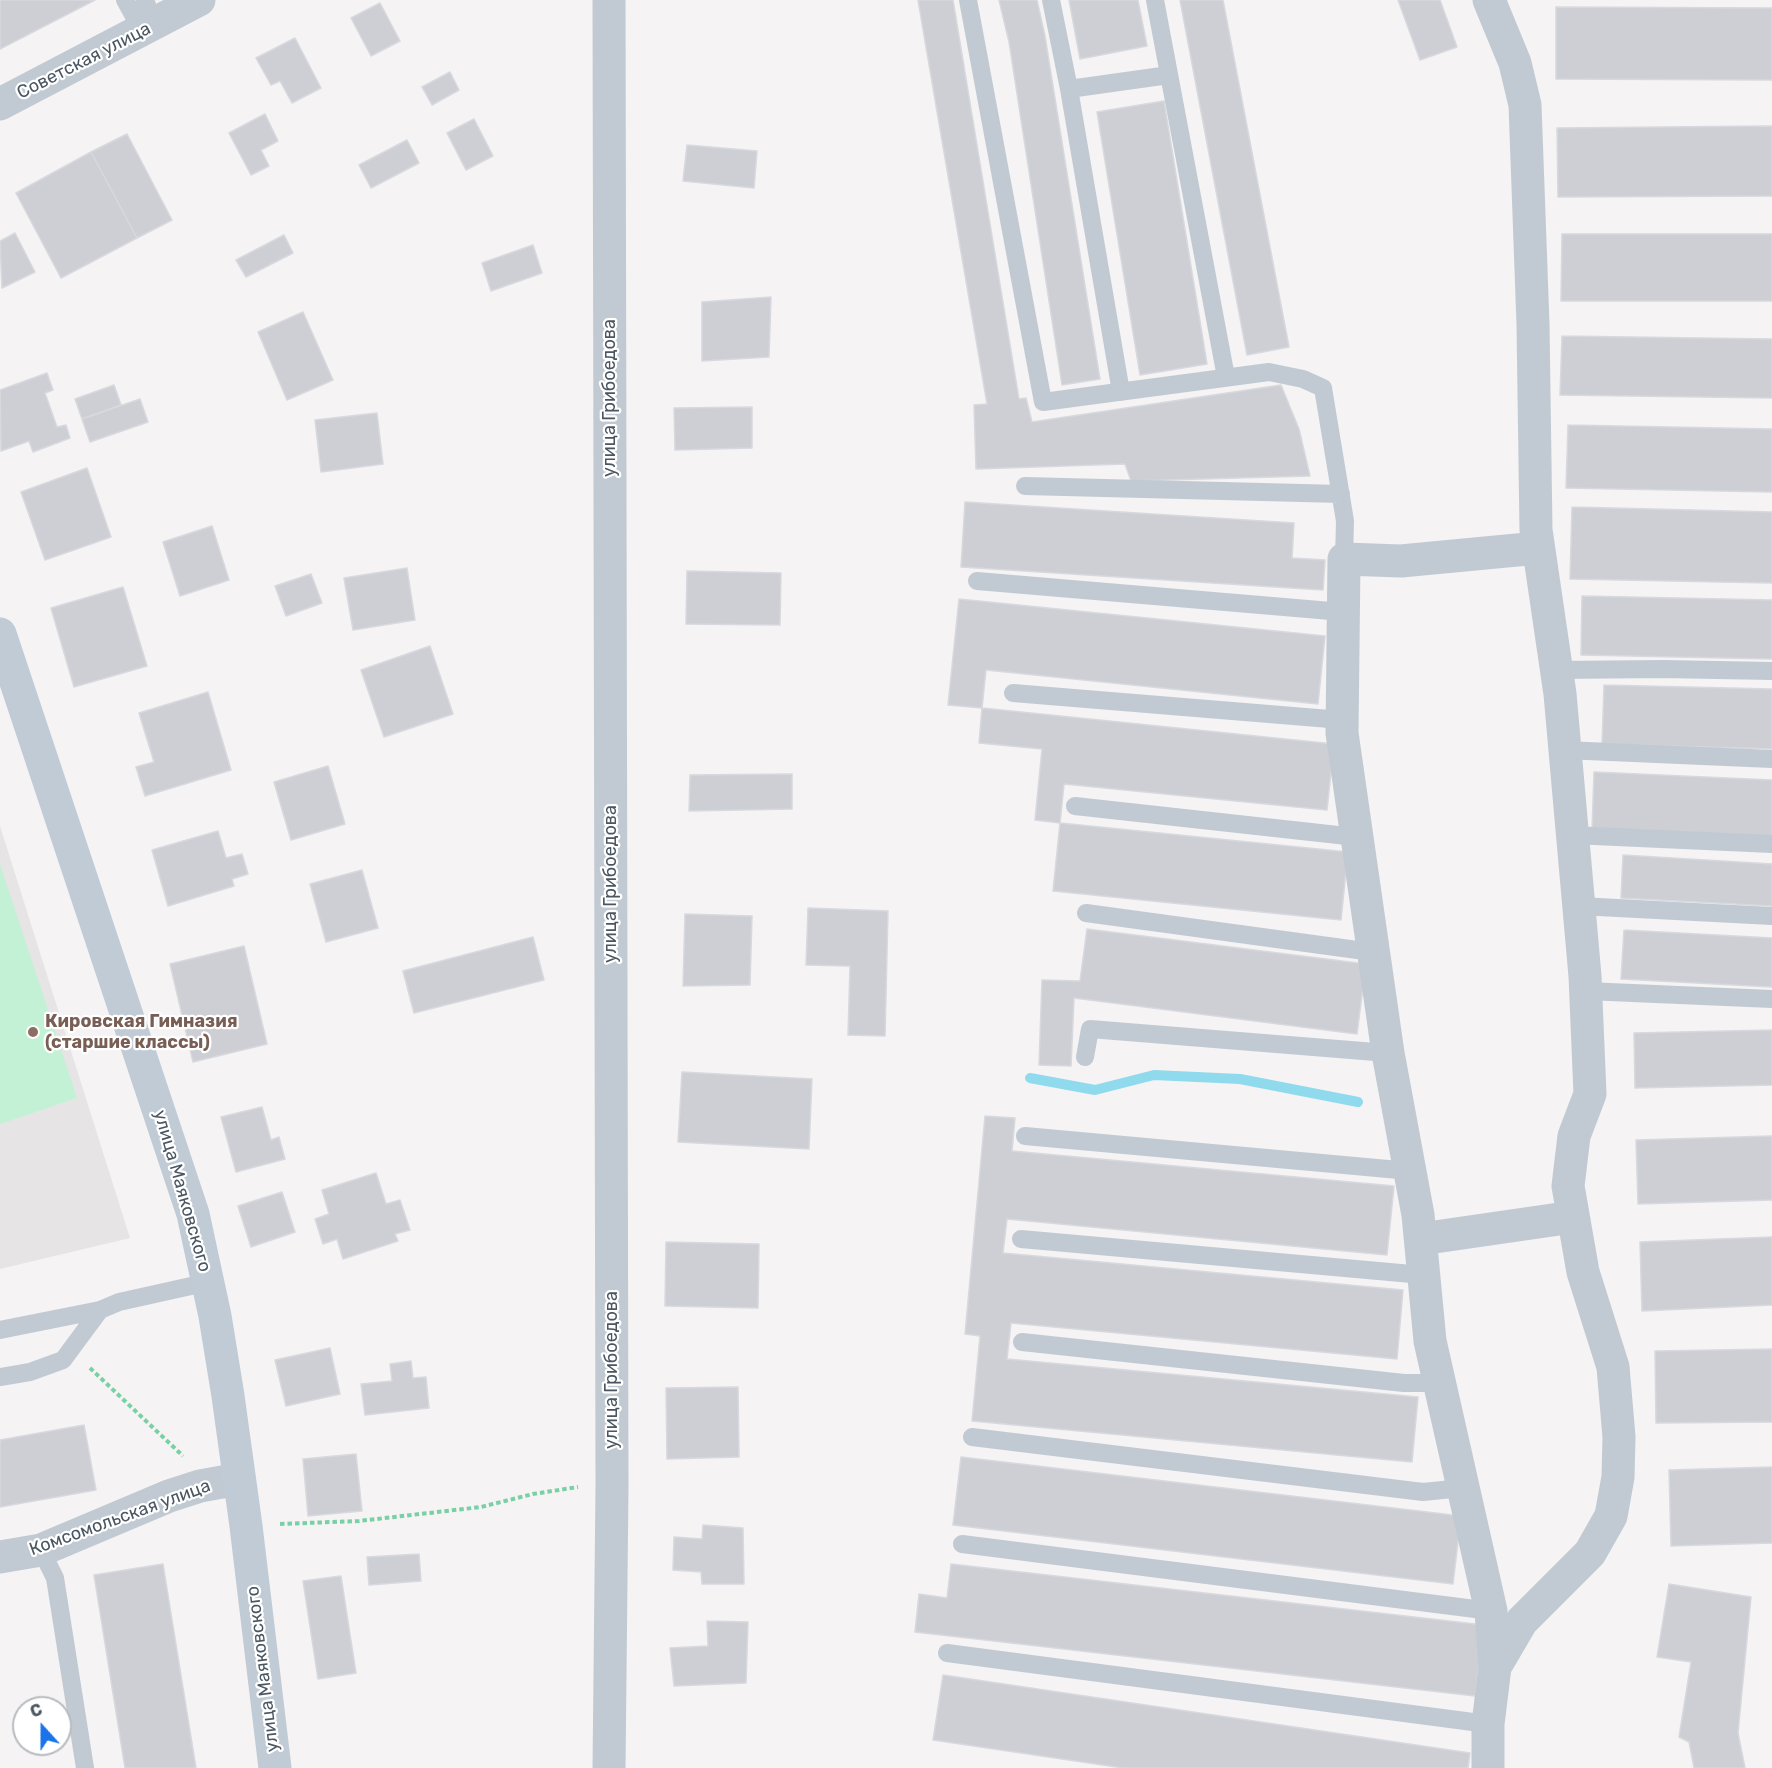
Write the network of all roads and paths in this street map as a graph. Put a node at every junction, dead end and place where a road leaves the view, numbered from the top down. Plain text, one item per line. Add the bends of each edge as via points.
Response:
1 (125, 0) edge
2 (199, 0) edge
3 (609, 0) edge
4 (968, 0) edge
5 (1051, 0) edge
6 (1155, 0) edge
7 (1489, 0) edge
8 (147, 18) edge
9 (1169, 75) junction
10 (1069, 88) junction
11 (0, 105) edge
12 (1226, 377) junction
13 (1121, 392) junction
14 (1025, 486) dead end
15 (1341, 494) junction
16 (1538, 548) junction
17 (1344, 559) junction
18 (976, 581) dead end
19 (1343, 612) junction
20 (0, 634) edge
21 (1556, 670) junction
22 (1772, 671) edge
23 (1013, 693) dead end
24 (1342, 720) junction
25 (1564, 750) junction
26 (1772, 759) edge
27 (1075, 806) dead end
28 (1572, 835) junction
29 (1356, 837) junction
30 (1772, 844) edge
31 (1579, 906) junction
32 (1086, 913) dead end
33 (1772, 916) edge
34 (1372, 952) junction
35 (1586, 991) junction
36 (1772, 999) edge
37 (1388, 1053) junction
38 (1085, 1057) dead end
39 (1025, 1136) dead end
40 (1410, 1171) junction
41 (1573, 1217) junction
42 (1021, 1239) dead end
43 (1421, 1239) junction
44 (1424, 1275) junction
45 (209, 1282) junction
46 (100, 1310) junction
47 (0, 1330) edge
48 (1022, 1342) dead end
49 (70, 1350) junction
50 (0, 1377) edge
51 (1439, 1383) junction
52 (972, 1437) dead end
53 (183, 1456) dead end
54 (239, 1479) junction
55 (612, 1486) junction
56 (1462, 1488) junction
57 (246, 1526) junction
58 (962, 1544) dead end
59 (41, 1550) junction
60 (0, 1557) edge
61 (1491, 1611) junction
62 (947, 1653) dead end
63 (1495, 1667) junction
64 (1488, 1724) junction
65 (85, 1768) edge
66 (274, 1768) edge
67 (609, 1768) edge
68 (1488, 1768) edge

1 - 8 lane
2 - 8 street, Советская улица
3 - 55 street, улица Грибоедова
4 - 13 lane via 1043,402
5 - 10 lane
6 - 9 lane
7 - 16 street via 1515,63 1525,105
8 - 11 street, Советская улица
9 - 10 lane
9 - 12 lane
10 - 13 lane
12 - 13 lane
12 - 15 lane via 1269,372 1323,388
14 - 15 lane
15 - 17 lane
16 - 17 street via 1401,561
16 - 21 street
17 - 19 street
18 - 19 lane
19 - 24 street
20 - 45 street, улица Маяковского via 193,1214
21 - 22 lane
21 - 25 street
23 - 24 lane
24 - 29 street
25 - 26 lane
25 - 28 street
27 - 29 lane
28 - 30 lane
28 - 31 street
29 - 34 street
31 - 33 lane
31 - 35 street
32 - 34 lane
34 - 37 street
35 - 36 lane
35 - 41 street via 1590,1094 1574,1136 1568,1186
37 - 38 lane via 1090,1029
37 - 40 street
39 - 40 lane
40 - 43 street
41 - 43 street
41 - 63 street via 1582,1272 1613,1367 1619,1437 1611,1516 1590,1553 1522,1621
42 - 44 lane
43 - 44 street
44 - 51 street via 1430,1341
45 - 46 lane via 119,1302
45 - 54 street, улица Маяковского
46 - 47 lane
46 - 49 lane
48 - 51 lane via 1404,1383
49 - 50 lane via 63,1360 47,1367
49 - 53 path
51 - 56 street
52 - 56 lane via 1423,1492
54 - 57 street, улица Маяковского
54 - 59 street, Комсомольская улица via 169,1496
55 - 57 path via 570,1488 481,1506 359,1521
55 - 67 street, улица Грибоедова
56 - 61 street
57 - 66 street, улица Маяковского
58 - 61 lane
59 - 60 street, Комсомольская улица
59 - 65 lane via 55,1578
61 - 63 street
62 - 64 lane
63 - 64 street
64 - 68 street

